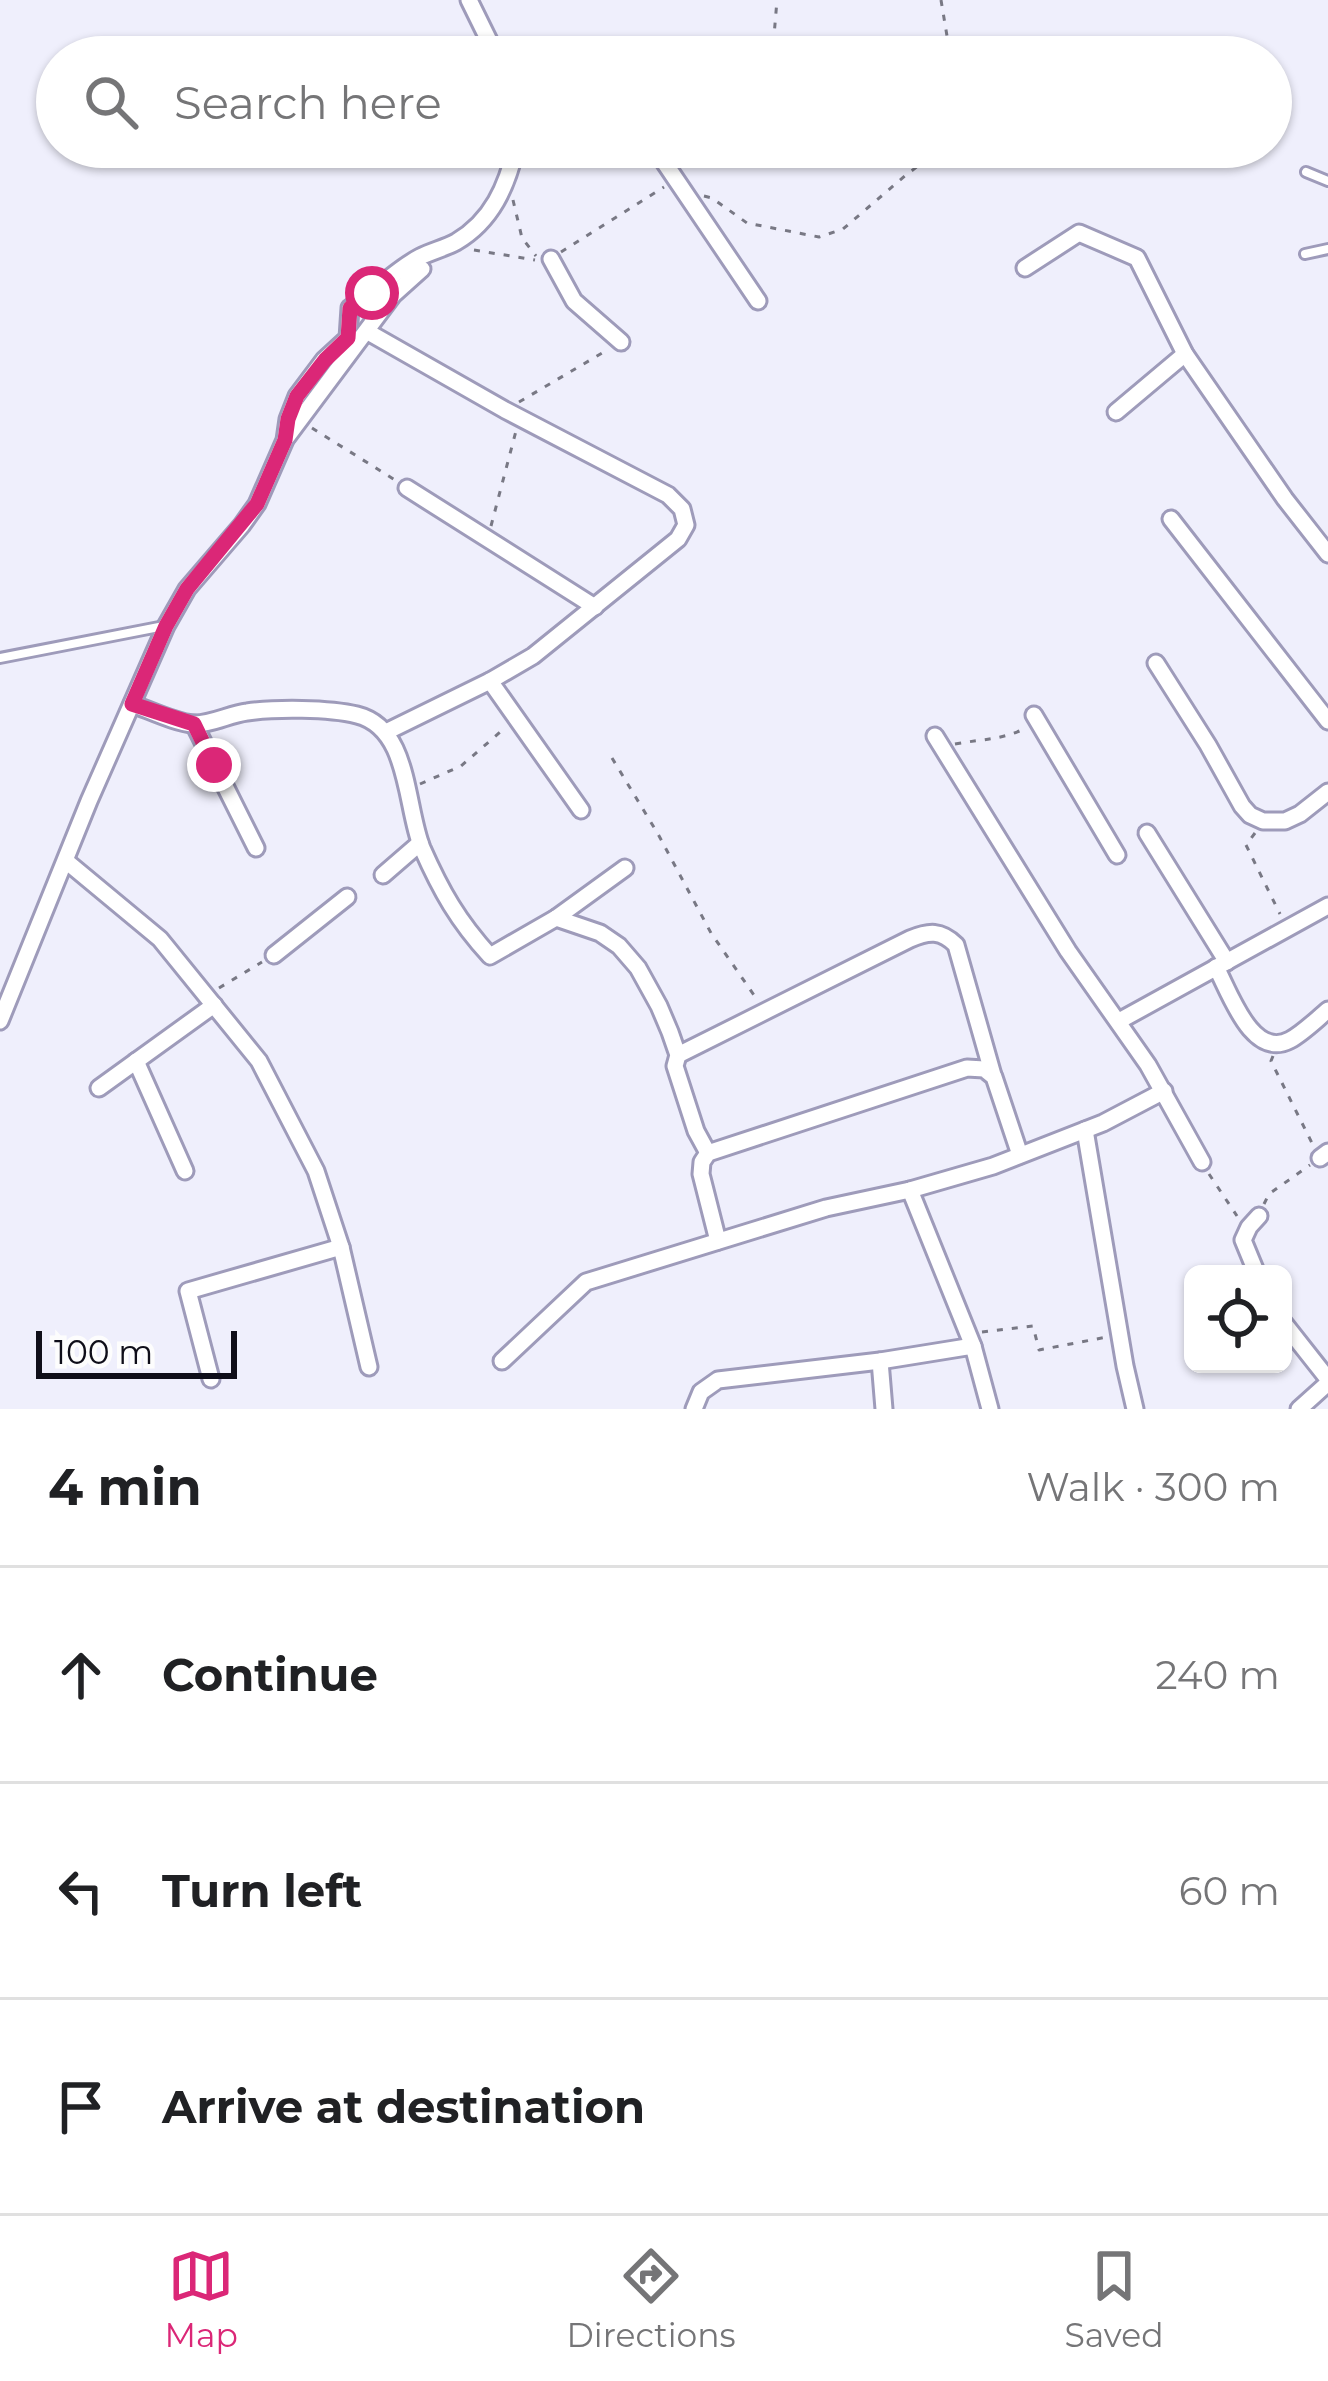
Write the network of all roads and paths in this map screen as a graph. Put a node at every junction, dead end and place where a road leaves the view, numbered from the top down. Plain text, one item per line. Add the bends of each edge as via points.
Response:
1 (469, 0) edge
2 (777, 0) edge
3 (941, 0) edge
4 (487, 36) edge
5 (774, 36) edge
6 (948, 36) edge
7 (512, 168) edge
8 (668, 168) edge
9 (915, 168) edge
10 (1306, 172) dead end
11 (510, 175) junction
12 (1328, 181) edge
13 (680, 185) junction
14 (452, 244) junction
15 (1328, 249) edge
16 (1305, 254) dead end
17 (551, 259) joint
18 (422, 268) dead end
19 (1025, 268) dead end
20 (758, 301) dead end
21 (368, 332) junction
22 (620, 342) joint
23 (345, 350) junction
24 (1185, 354) junction
25 (1116, 412) dead end
26 (512, 414) junction
27 (302, 421) junction
28 (285, 440) junction
29 (407, 488) joint
30 (1171, 519) dead end
31 (488, 539) junction
32 (1328, 554) edge
33 (595, 607) junction
34 (166, 626) junction
35 (0, 658) edge
36 (1156, 663) dead end
37 (490, 681) junction
38 (132, 704) junction
39 (516, 718) junction
40 (1036, 718) joint
41 (1328, 721) edge
42 (194, 724) junction
43 (386, 732) junction
44 (938, 742) joint
45 (612, 758) dead end
46 (409, 789) junction
47 (1328, 792) edge
48 (581, 810) dead end
49 (1263, 821) junction
50 (1147, 833) dead end
51 (420, 843) junction
52 (256, 848) dead end
53 (1117, 855) dead end
54 (66, 861) junction
55 (625, 868) dead end
56 (382, 875) dead end
57 (347, 897) dead end
58 (1328, 905) edge
59 (556, 918) junction
60 (1288, 930) junction
61 (274, 955) joint
62 (1221, 965) junction
63 (210, 1000) junction
64 (1328, 1010) edge
65 (765, 1012) junction
66 (0, 1021) edge
67 (1119, 1021) junction
68 (1279, 1044) junction
69 (678, 1055) junction
70 (136, 1061) junction
71 (994, 1077) junction
72 (99, 1088) dead end
73 (1164, 1091) junction
74 (1085, 1130) junction
75 (708, 1154) junction
76 (1020, 1155) junction
77 (1324, 1155) edge
78 (1202, 1162) joint
79 (185, 1172) dead end
80 (910, 1190) junction
81 (1259, 1216) joint
82 (1246, 1231) junction
83 (718, 1240) junction
84 (341, 1247) junction
85 (1253, 1265) edge
86 (1119, 1334) junction
87 (1292, 1334) edge
88 (970, 1340) junction
89 (502, 1360) dead end
90 (880, 1361) junction
91 (369, 1367) dead end
92 (211, 1379) dead end
93 (1328, 1381) edge
94 (694, 1409) edge
95 (884, 1409) edge
96 (990, 1409) edge
97 (1135, 1409) edge
98 (1299, 1409) edge

1 - 4 street
2 - 5 path
3 - 6 path
7 - 11 street
8 - 13 street
9 - 13 path via 843,229 818,238 747,224
10 - 12 lane
11 - 14 street via 477,228
11 - 14 path via 522,238 539,260
13 - 17 path
13 - 20 street
14 - 23 street via 350,308
15 - 16 lane
17 - 22 street via 574,302
18 - 21 street
19 - 24 street via 1079,233 1136,258
21 - 23 street
21 - 26 street
22 - 26 path
23 - 27 street
23 - 28 street via 325,360 297,396
24 - 25 street
24 - 32 street
26 - 31 path
26 - 33 street via 682,509 686,525 677,539
27 - 28 street
27 - 29 path
28 - 34 street via 257,504
29 - 31 street
30 - 41 street
31 - 33 street
33 - 37 street
34 - 35 lane
34 - 38 street
36 - 49 street via 1242,806
37 - 39 street
37 - 43 street
38 - 42 street
38 - 54 street
39 - 46 path via 461,766
39 - 48 street
40 - 44 path via 1002,740
40 - 53 street
42 - 43 street via 299,710 356,715
42 - 52 street
43 - 46 street
44 - 67 street
45 - 65 path
46 - 51 street
47 - 49 street via 1292,819
49 - 60 path via 1246,845
50 - 62 street
51 - 56 street
51 - 59 street via 456,918 490,956
54 - 63 street via 160,939
54 - 66 street
55 - 59 street
57 - 61 street
58 - 60 street
59 - 69 street via 600,933 629,956
60 - 62 street
61 - 63 path
62 - 67 street
62 - 68 street via 1253,1034
63 - 70 street
63 - 84 street via 259,1061 316,1171
64 - 68 street
65 - 69 street
65 - 71 street via 937,932 956,945
67 - 73 street
68 - 77 path via 1271,1061
69 - 75 street via 675,1066
70 - 72 street
70 - 79 street
71 - 75 street via 971,1067
71 - 76 street
73 - 74 street
73 - 78 street
74 - 76 street
74 - 86 street
75 - 83 street via 701,1174
76 - 80 street
77 - 81 path via 1269,1193
78 - 82 path
80 - 83 street
80 - 88 street
81 - 82 street
82 - 85 street
83 - 89 street via 586,1282
84 - 91 street
84 - 92 street via 188,1291
86 - 88 path via 1039,1350 1033,1326
86 - 97 street
87 - 93 street
88 - 90 street
88 - 96 street
90 - 94 street via 718,1380
90 - 95 street
93 - 98 street

